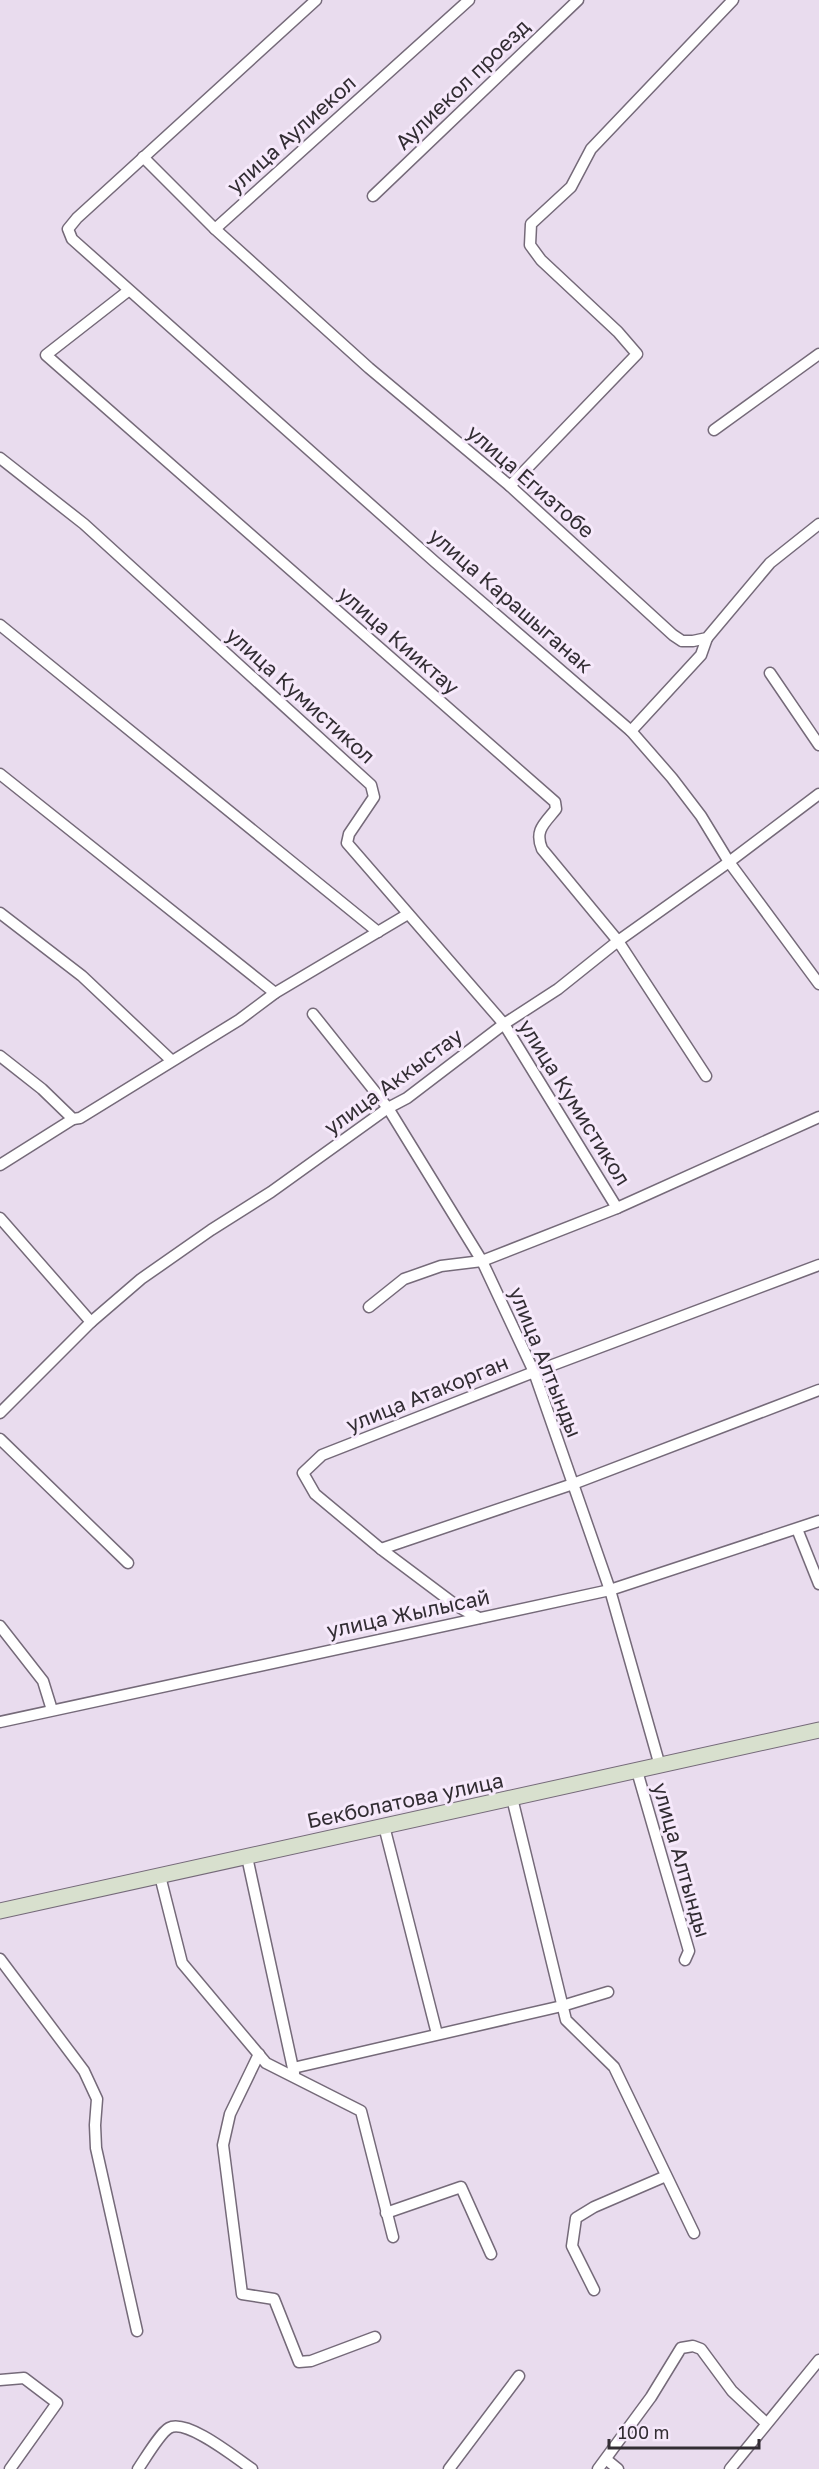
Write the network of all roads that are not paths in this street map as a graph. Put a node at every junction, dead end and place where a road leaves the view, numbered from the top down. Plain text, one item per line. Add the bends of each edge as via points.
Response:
1 (316, 0) edge
2 (469, 0) edge
3 (578, 0) edge
4 (734, 0) edge
5 (143, 157) junction
6 (373, 196) dead end
7 (215, 229) junction
8 (128, 291) junction
9 (819, 354) edge
10 (714, 430) dead end
11 (0, 458) edge
12 (510, 486) junction
13 (819, 524) edge
14 (0, 625) edge
15 (707, 638) junction
16 (770, 673) dead end
17 (631, 731) junction
18 (819, 745) edge
19 (0, 774) edge
20 (819, 794) edge
21 (729, 862) junction
22 (0, 913) edge
23 (408, 914) junction
24 (378, 932) junction
25 (618, 941) junction
26 (819, 984) edge
27 (275, 993) junction
28 (313, 1014) dead end
29 (504, 1024) junction
30 (0, 1056) edge
31 (171, 1060) junction
32 (706, 1076) dead end
33 (388, 1108) junction
34 (819, 1117) edge
35 (73, 1119) junction
36 (0, 1165) edge
37 (617, 1208) junction
38 (0, 1218) edge
39 (482, 1261) junction
40 (819, 1265) edge
41 (369, 1307) dead end
42 (91, 1322) junction
43 (534, 1372) junction
44 (819, 1390) edge
45 (0, 1413) edge
46 (0, 1438) edge
47 (573, 1484) junction
48 (819, 1521) edge
49 (797, 1528) junction
50 (381, 1549) junction
51 (128, 1563) dead end
52 (819, 1584) edge
53 (610, 1590) junction
54 (479, 1618) junction
55 (0, 1626) edge
56 (52, 1710) junction
57 (0, 1722) edge
58 (819, 1730) edge
59 (660, 1766) junction
60 (637, 1771) junction
61 (512, 1798) junction
62 (384, 1826) junction
63 (247, 1857) junction
64 (159, 1876) junction
65 (0, 1911) edge
66 (0, 1959) edge
67 (685, 1960) dead end
68 (608, 1992) dead end
69 (562, 2006) junction
70 (437, 2034) junction
71 (259, 2054) junction
72 (294, 2073) junction
73 (666, 2176) junction
74 (386, 2213) junction
75 (694, 2233) dead end
76 (393, 2237) dead end
77 (491, 2254) dead end
78 (594, 2290) dead end
79 (137, 2331) dead end
80 (375, 2337) dead end
81 (819, 2360) edge
82 (519, 2376) dead end
83 (0, 2380) edge
84 (766, 2423) junction
85 (607, 2460) junction
86 (10, 2469) edge
87 (138, 2469) edge
88 (252, 2469) edge
89 (449, 2469) edge
90 (598, 2469) edge
91 (618, 2469) edge
92 (730, 2469) edge

1 - 5 street
2 - 7 street, улица Аулиекол
3 - 6 street, Аулиекол проезд
4 - 12 street via 591,149 571,187 531,224 530,245 541,260 637,354
5 - 7 street
5 - 8 street, улица Карашыганак via 68,229 72,239
7 - 12 street, улица Егизтобе via 377,375
8 - 17 street, улица Карашыганак
8 - 25 street, улица Кииктау via 46,355 555,802 556,809 537,839
9 - 10 street
11 - 23 street, улица Кумистикол via 84,524 371,784 374,797 347,843
12 - 15 street, улица Егизтобе via 673,635 682,641
13 - 15 street via 770,563
14 - 24 street
15 - 17 street via 701,655
16 - 18 street
17 - 21 street, улица Карашыганак via 672,777
19 - 27 street
20 - 21 street, улица Аккыстау
21 - 25 street, улица Аккыстау
21 - 26 street, улица Карашыганак
22 - 31 street via 82,976
23 - 24 street
23 - 29 street, улица Кумистикол
24 - 27 street
25 - 29 street, улица Аккыстау via 558,989
25 - 32 street, улица Кииктау
27 - 31 street
28 - 33 street, улица Алтынды
29 - 33 street, улица Аккыстау via 407,1098
29 - 37 street, улица Кумистикол
30 - 35 street
31 - 35 street
33 - 39 street, улица Алтынды
33 - 42 street, улица Аккыстау via 141,1279
34 - 37 street
35 - 36 street
37 - 39 street
38 - 42 street
39 - 41 street via 441,1266 404,1279
39 - 43 street, улица Алтынды
40 - 43 street, улица Атакорган
42 - 45 street, улица Аккыстау
43 - 47 street, улица Алтынды
43 - 50 street, улица Атакорган via 322,1455 303,1473 315,1494
44 - 47 street
46 - 51 street
47 - 50 street
47 - 53 street, улица Алтынды
48 - 49 street, улица Жылысай
49 - 52 street
49 - 53 street, улица Жылысай
50 - 54 street, улица Атакорган
53 - 54 street, улица Жылысай
53 - 59 street, улица Алтынды
54 - 56 street, улица Жылысай
55 - 56 street via 43,1681
56 - 57 street, улица Жылысай
58 - 59 street, Бекболатова улица
59 - 60 street, Бекболатова улица
60 - 61 street, Бекболатова улица
60 - 67 street, улица Алтынды via 689,1951
61 - 62 street, Бекболатова улица
61 - 69 street
62 - 63 street, Бекболатова улица
62 - 70 street
63 - 64 street, Бекболатова улица
63 - 72 street
64 - 65 street, Бекболатова улица
64 - 71 street via 182,1962
66 - 79 street via 84,2071 97,2099 96,2148
68 - 69 street
69 - 70 street
69 - 73 street via 566,2020 614,2067
70 - 72 street
71 - 72 street via 266,2063
71 - 80 street via 230,2114 222,2145 242,2294 274,2299 299,2362
72 - 74 street via 361,2111
73 - 75 street
73 - 78 street via 576,2218 572,2246
74 - 76 street
74 - 77 street via 461,2187
81 - 84 street
82 - 89 street
83 - 86 street via 24,2379 57,2403
84 - 85 street via 732,2391 701,2349 681,2348
84 - 92 street
85 - 90 street
85 - 91 street
87 - 88 street via 168,2428 176,2425 200,2434

